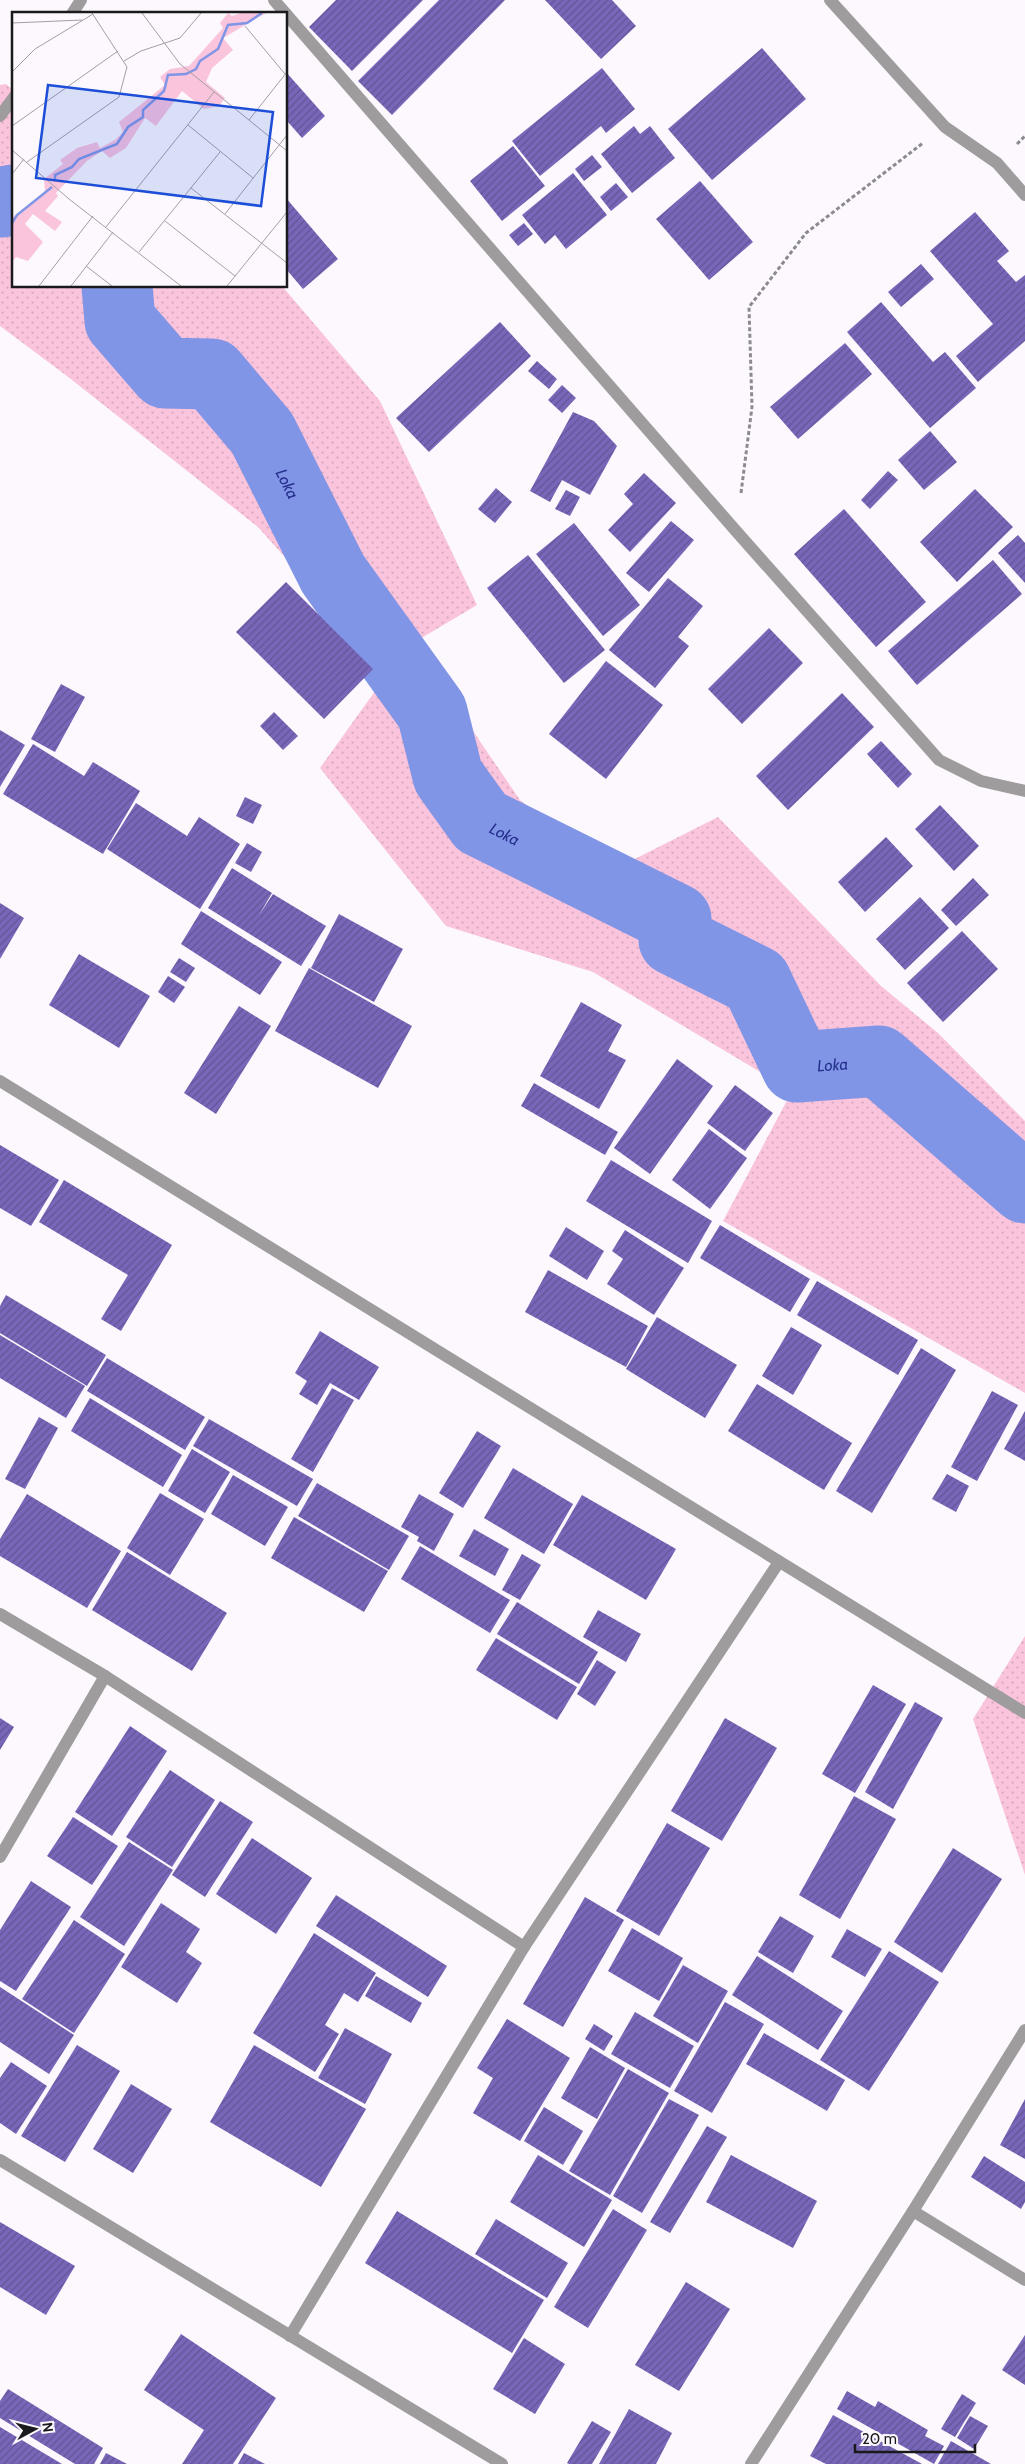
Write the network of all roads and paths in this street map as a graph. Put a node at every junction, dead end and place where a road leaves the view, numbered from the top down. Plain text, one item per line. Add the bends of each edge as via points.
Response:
1 (81, 0) edge
2 (274, 0) edge
3 (830, 0) edge
4 (73, 12) edge
5 (284, 12) edge
6 (288, 16) edge
7 (12, 100) edge
8 (0, 116) edge
9 (945, 127) junction
10 (1025, 195) edge
11 (736, 531) junction
12 (1025, 791) edge
13 (0, 1081) edge
14 (779, 1562) junction
15 (0, 1614) edge
16 (105, 1676) junction
17 (1025, 1714) edge
18 (0, 1857) edge
19 (524, 1946) junction
20 (1025, 2030) edge
21 (0, 2160) edge
22 (913, 2211) junction
23 (1025, 2280) edge
24 (290, 2336) junction
25 (502, 2464) edge
26 (751, 2464) edge

1 - 4 street
2 - 5 street
3 - 9 street
6 - 11 street
7 - 8 street
9 - 10 street via 997,163
9 - 11 path via 806,232 749,307 752,407
11 - 12 street via 939,760 981,781
13 - 14 street
14 - 17 street
14 - 19 street
15 - 16 street
16 - 18 street
16 - 19 street
19 - 24 street
20 - 22 street
21 - 24 street
22 - 23 street
22 - 26 street
24 - 25 street

